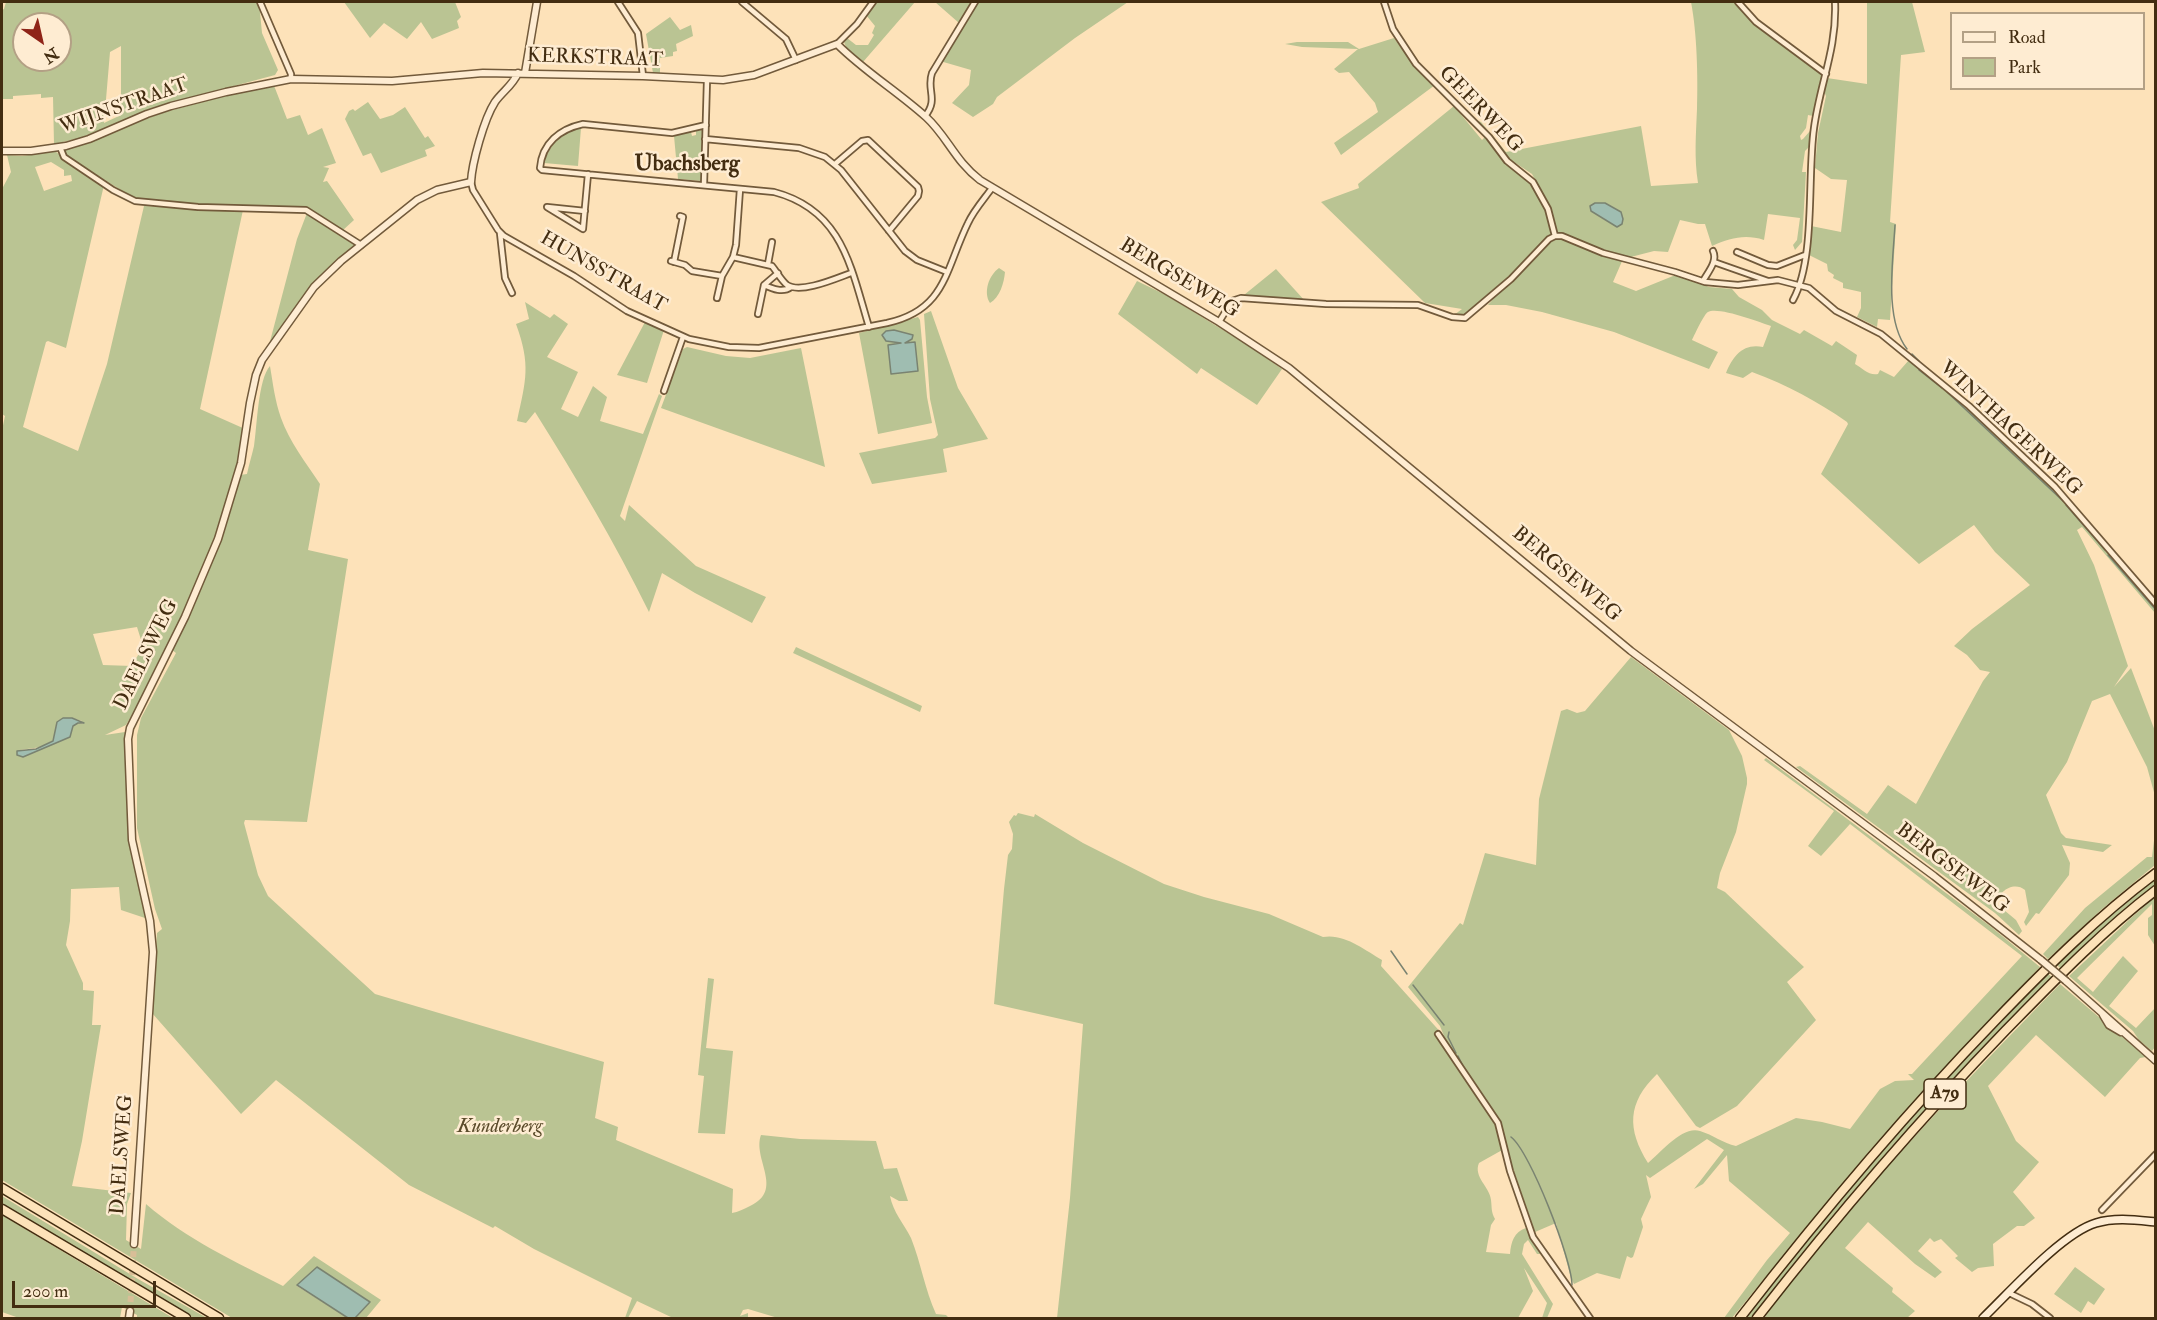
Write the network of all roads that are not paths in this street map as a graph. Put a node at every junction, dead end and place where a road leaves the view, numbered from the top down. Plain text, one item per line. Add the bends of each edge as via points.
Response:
1 (260, 2) edge
2 (537, 2) edge
3 (618, 2) edge
4 (742, 2) edge
5 (873, 2) edge
6 (975, 2) edge
7 (1384, 2) edge
8 (1738, 2) edge
9 (1835, 2) edge
10 (837, 44) junction
11 (796, 60) junction
12 (518, 73) junction
13 (525, 73) junction
14 (1826, 74) junction
15 (643, 76) junction
16 (291, 80) junction
17 (707, 80) junction
18 (925, 116) junction
19 (706, 125) junction
20 (705, 139) junction
21 (60, 147) junction
22 (2, 151) edge
23 (835, 164) junction
24 (588, 174) junction
25 (471, 182) junction
26 (704, 185) junction
27 (992, 188) junction
28 (740, 189) junction
29 (585, 211) junction
30 (680, 216) dead end
31 (889, 231) junction
32 (500, 233) junction
33 (1555, 236) junction
34 (772, 242) dead end
35 (361, 245) junction
36 (1713, 251) dead end
37 (1737, 252) dead end
38 (1805, 255) junction
39 (733, 257) junction
40 (1714, 262) junction
41 (768, 264) junction
42 (947, 272) junction
43 (778, 273) junction
44 (851, 273) junction
45 (722, 276) junction
46 (1770, 280) junction
47 (1703, 281) junction
48 (764, 285) junction
49 (1800, 286) junction
50 (790, 287) junction
51 (512, 293) dead end
52 (717, 298) dead end
53 (1793, 300) dead end
54 (758, 314) dead end
55 (1219, 322) junction
56 (869, 327) junction
57 (683, 337) junction
58 (664, 391) dead end
59 (2156, 604) edge
60 (2156, 873) edge
61 (2156, 890) edge
62 (1438, 1034) dead end
63 (2156, 1061) edge
64 (2156, 1154) edge
65 (2, 1188) edge
66 (2, 1209) edge
67 (2102, 1210) dead end
68 (2156, 1222) edge
69 (134, 1244) tunnel mouth
70 (2009, 1293) junction
71 (186, 1318) edge
72 (219, 1318) edge
73 (1590, 1318) edge
74 (1740, 1318) edge
75 (1756, 1318) edge
76 (1983, 1318) edge
77 (2050, 1318) edge

1 - 16 street
2 - 13 street
3 - 15 street via 638,33
4 - 11 street via 786,39
5 - 10 street, KERKSTRAAT
6 - 18 street via 932,73 933,104
7 - 33 street, GEERWEG via 1396,34 1416,64 1489,137 1507,161 1533,182 1548,209
8 - 14 street via 1760,26
9 - 14 street via 1834,40
10 - 11 street, KERKSTRAAT
10 - 18 street, BERGSEWEG
11 - 17 street, KERKSTRAAT via 742,78
12 - 13 street, KERKSTRAAT
12 - 16 street, KERKSTRAAT via 392,81
12 - 25 street via 492,107
13 - 15 street, KERKSTRAAT
14 - 38 street via 1813,137
15 - 17 street, KERKSTRAAT
16 - 21 street, WIJNSTRAAT via 165,108
17 - 19 street
18 - 27 street, BERGSEWEG via 958,160
19 - 20 street
19 - 24 street via 672,133 583,124 551,140 540,162 542,170
20 - 23 street via 799,147
20 - 26 street
21 - 22 street, WIJNSTRAAT
21 - 35 street via 63,156 73,164 135,201 191,207 306,210
23 - 31 street
23 - 31 street via 868,140 918,187 918,196
24 - 26 street
24 - 29 street
25 - 32 street, HUNSSTRAAT
25 - 35 street, DAELSWEG via 423,197
26 - 28 street
27 - 42 street, HUNSSTRAAT via 969,220
27 - 55 street, BERGSEWEG
28 - 39 street
28 - 44 street via 781,194 815,212 838,238
29 - 29 street via 583,229 547,207 556,208
30 - 45 street via 683,217 673,262 692,271
31 - 42 street via 910,256
32 - 51 street via 505,278
32 - 57 street, HUNSSTRAAT via 620,307
33 - 47 street
33 - 55 street via 1465,318 1418,305 1314,304 1241,298 1232,301
34 - 41 street
35 - 69 street, DAELSWEG via 314,287 259,367 241,463 220,533 129,733 132,840 153,948
36 - 40 street
37 - 38 street via 1772,267
38 - 49 street
39 - 41 street
39 - 45 street
40 - 46 street
40 - 47 street
41 - 43 street
42 - 56 street, HUNSSTRAAT via 934,298 919,312
43 - 48 street
43 - 50 street
44 - 50 street via 816,285
44 - 56 street
45 - 52 street
46 - 47 street via 1736,285
46 - 49 street
48 - 50 street via 781,290
48 - 54 street
49 - 53 street
49 - 59 street, WINTHAGERWEG via 1809,288 1836,311 1875,330 1964,401 2049,480
55 - 63 street, BERGSEWEG, bridge via 1309,383 1631,651 2041,960
56 - 57 street, HUNSSTRAAT via 754,349 717,346
57 - 58 street
60 - 74 highway, A79 via 2077,938 1972,1044 1863,1165
61 - 75 highway, A79 via 2066,969 1962,1076
62 - 73 street via 1498,1123 1533,1237
64 - 67 street
65 - 72 highway
66 - 71 highway
68 - 70 main road via 2112,1220 2086,1227 2044,1258
70 - 76 main road
70 - 77 street

